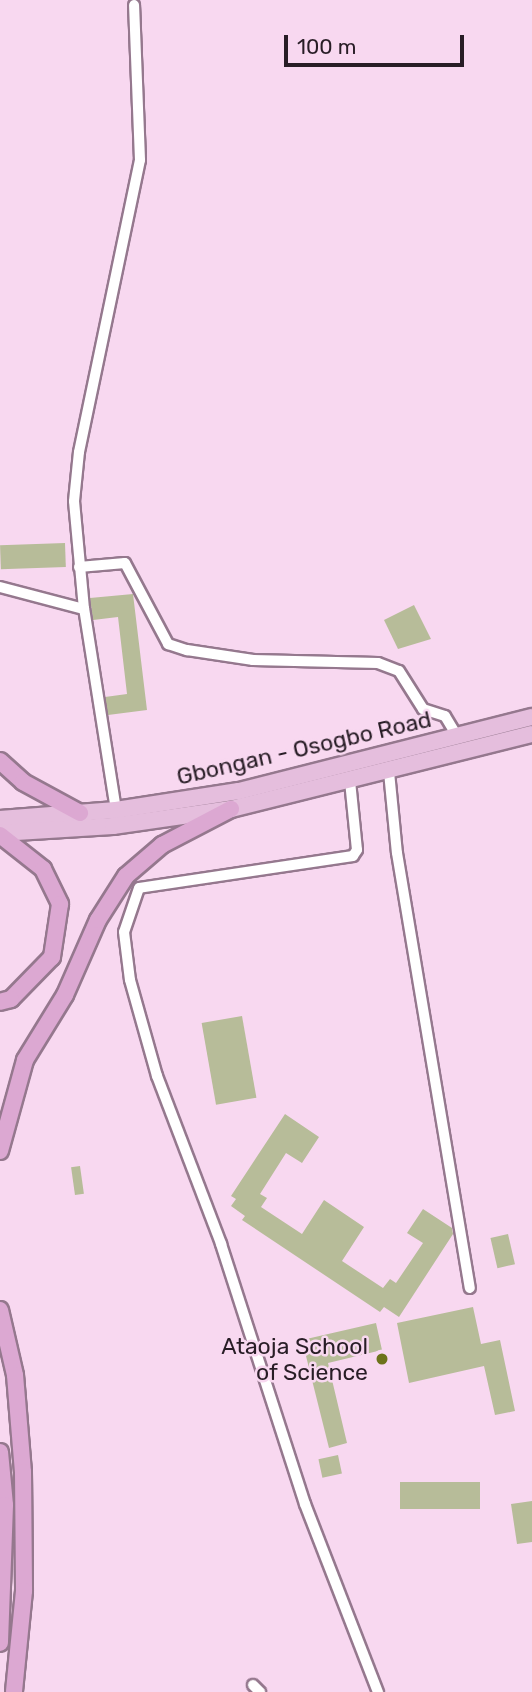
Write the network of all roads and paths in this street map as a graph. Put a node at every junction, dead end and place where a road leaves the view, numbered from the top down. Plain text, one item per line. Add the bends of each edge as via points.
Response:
1 (134, 5) dead end
2 (79, 567) junction
3 (0, 587) edge
4 (84, 609) junction
5 (532, 717) edge
6 (532, 734) edge
7 (457, 736) junction
8 (0, 761) edge
9 (390, 772) junction
10 (350, 781) junction
11 (231, 809) junction
12 (116, 810) junction
13 (80, 813) junction
14 (0, 819) edge
15 (0, 834) edge
16 (0, 1003) edge
17 (0, 1152) edge
18 (470, 1288) dead end
19 (0, 1310) edge
20 (0, 1451) edge
21 (2, 1600) edge
22 (0, 1643) edge
23 (13, 1692) edge
24 (378, 1692) edge

1 - 2 street via 140,160 79,453 74,501
2 - 4 street
2 - 7 street via 125,563 168,644 242,660 378,663 399,671 423,709 445,716
3 - 4 street
4 - 12 street
5 - 7 main road, Gbongan - Osogbo Road
6 - 9 main road, Gbongan - Osogbo Road
7 - 12 main road, Gbongan - Osogbo Road via 239,790
8 - 13 highway via 23,782
9 - 10 main road, Gbongan - Osogbo Road
9 - 18 street via 397,853
10 - 11 main road, Gbongan - Osogbo Road
10 - 24 street via 357,850 353,856 139,888 124,932 130,981 157,1076 220,1244 305,1504
11 - 15 main road, Gbongan - Osogbo Road via 113,826
11 - 17 highway via 162,845 126,876 98,920 65,995 25,1059
12 - 13 main road, Gbongan - Osogbo Road
13 - 14 main road, Gbongan - Osogbo Road
15 - 16 highway via 43,869 60,904 52,957 11,999
19 - 23 highway via 15,1375 23,1472 24,1591
20 - 21 highway
21 - 22 highway

